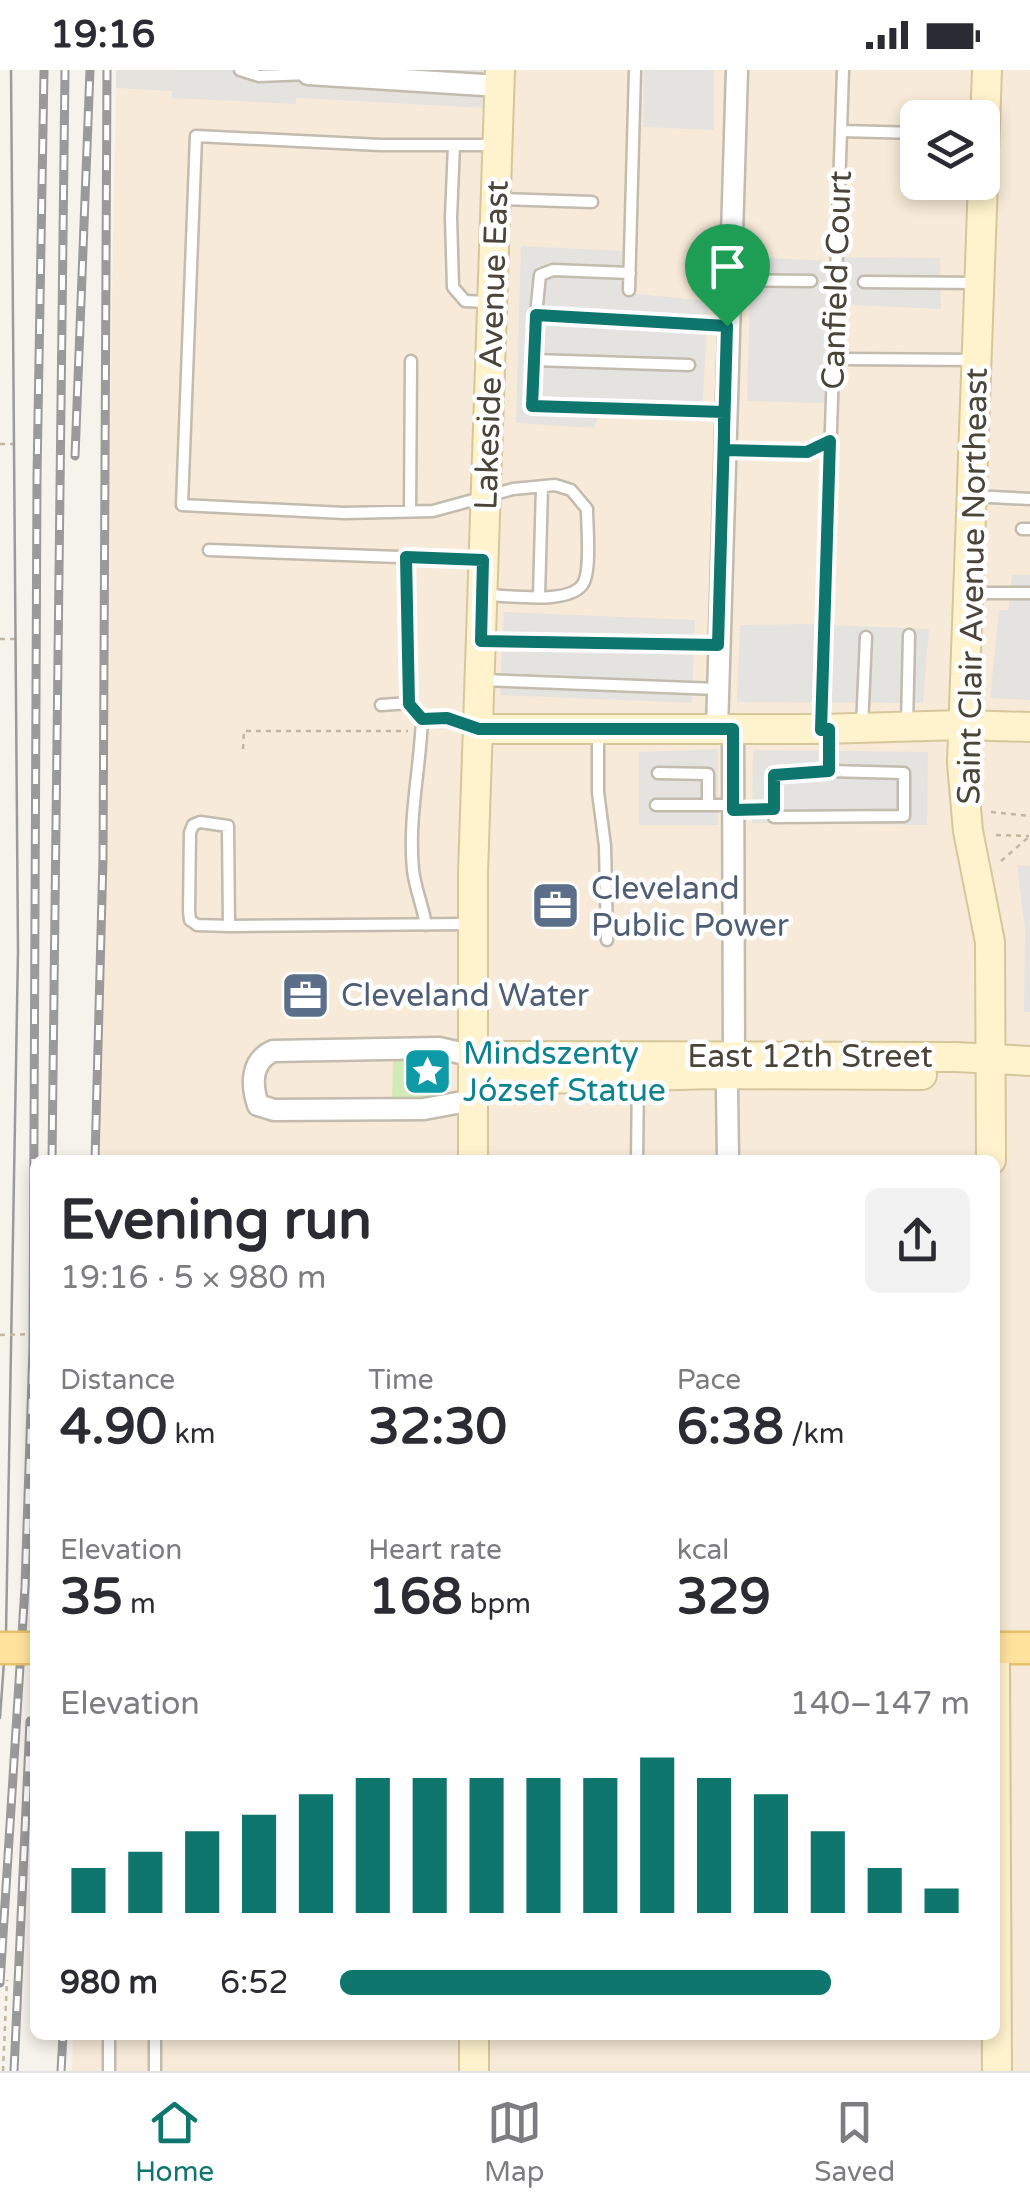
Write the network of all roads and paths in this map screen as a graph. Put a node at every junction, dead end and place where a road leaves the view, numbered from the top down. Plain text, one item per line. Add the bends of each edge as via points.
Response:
1 (240, 70) edge
2 (635, 70) edge
3 (736, 70) edge
4 (843, 70) edge
5 (987, 70) edge
6 (308, 72) edge
7 (259, 73) edge
8 (500, 78) edge
9 (986, 100) edge
10 (841, 131) junction
11 (900, 133) edge
12 (454, 145) junction
13 (498, 145) junction
14 (496, 198) junction
15 (982, 200) edge
16 (592, 202) dead end
17 (630, 273) junction
18 (728, 280) junction
19 (811, 281) dead end
20 (864, 282) dead end
21 (979, 283) junction
22 (629, 290) dead end
23 (492, 302) junction
24 (536, 315) junction
25 (727, 326) junction
26 (844, 359) dead end
27 (534, 360) junction
28 (976, 360) junction
29 (412, 361) dead end
30 (689, 366) dead end
31 (724, 412) junction
32 (830, 441) junction
33 (0, 444) edge
34 (17, 444) dead end
35 (724, 450) junction
36 (542, 486) junction
37 (485, 496) junction
38 (971, 496) junction
39 (1030, 499) edge
40 (410, 511) junction
41 (209, 550) dead end
42 (406, 557) junction
43 (483, 560) junction
44 (967, 593) junction
45 (1030, 593) edge
46 (482, 594) junction
47 (540, 596) junction
48 (909, 635) dead end
49 (866, 638) dead end
50 (0, 639) edge
51 (19, 639) dead end
52 (481, 641) junction
53 (718, 645) junction
54 (480, 680) junction
55 (718, 689) junction
56 (409, 704) junction
57 (381, 705) dead end
58 (422, 719) junction
59 (962, 725) junction
60 (907, 726) junction
61 (1030, 727) edge
62 (862, 728) junction
63 (479, 729) junction
64 (598, 729) junction
65 (725, 729) junction
66 (825, 729) junction
67 (415, 731) dead end
68 (243, 749) dead end
69 (829, 771) junction
70 (658, 773) dead end
71 (656, 805) dead end
72 (708, 805) junction
73 (733, 808) junction
74 (774, 809) junction
75 (991, 812) dead end
76 (1030, 816) edge
77 (996, 835) dead end
78 (1030, 836) edge
79 (1001, 861) dead end
80 (474, 924) junction
81 (426, 925) junction
82 (229, 926) junction
83 (607, 940) dead end
84 (1030, 1061) edge
85 (991, 1067) junction
86 (732, 1073) junction
87 (638, 1078) junction
88 (1030, 1078) edge
89 (474, 1079) junction
90 (473, 1155) edge
91 (636, 1155) edge
92 (728, 1155) edge
93 (992, 1155) edge
94 (0, 1334) edge
95 (30, 1334) edge
96 (0, 1648) edge
97 (30, 1648) edge
98 (1000, 1648) edge
99 (1030, 1648) edge
100 (7, 1980) dead end
101 (109, 2040) edge
102 (155, 2040) edge
103 (474, 2040) edge
104 (997, 2040) edge
105 (3, 2071) edge
106 (109, 2071) edge
107 (155, 2071) edge
108 (474, 2071) edge
109 (997, 2071) edge

1 - 7 lane
2 - 17 lane
3 - 18 street
4 - 10 lane, Canfield Court
5 - 9 street, Saint Clair Avenue Northeast
6 - 7 lane
6 - 8 street
8 - 13 street, Lakeside Avenue East
10 - 11 lane
10 - 32 lane, Canfield Court
12 - 13 lane
12 - 23 lane via 453,287 465,301
12 - 40 lane via 196,136 182,505
13 - 14 street, Lakeside Avenue East
14 - 16 lane
14 - 23 street, Lakeside Avenue East
15 - 21 street, Saint Clair Avenue Northeast
17 - 22 lane
17 - 24 lane via 540,275
18 - 19 lane
18 - 25 street
20 - 21 lane
21 - 28 street, Saint Clair Avenue Northeast
23 - 37 street, Lakeside Avenue East
24 - 25 lane
24 - 27 lane
25 - 31 street
26 - 28 lane
27 - 30 lane
27 - 31 lane via 532,406
28 - 38 street, Saint Clair Avenue Northeast
29 - 40 lane
31 - 35 street
32 - 35 lane via 807,452
32 - 66 lane, Canfield Court
33 - 34 path
35 - 53 street
36 - 37 lane
36 - 47 lane
36 - 47 lane via 571,490 587,509 586,579 578,591
37 - 40 lane via 444,510
37 - 43 street, Lakeside Avenue East
38 - 39 lane
38 - 44 street, Saint Clair Avenue Northeast
41 - 42 lane
42 - 43 lane
42 - 56 lane
43 - 46 street, Lakeside Avenue East
44 - 45 lane
44 - 59 street, Saint Clair Avenue Northeast
46 - 47 lane
46 - 52 street, Lakeside Avenue East
48 - 60 lane
49 - 62 lane
50 - 51 path
52 - 53 lane
52 - 54 street, Lakeside Avenue East
53 - 55 street
54 - 55 lane
54 - 63 street, Lakeside Avenue East
55 - 65 street
56 - 57 lane
56 - 58 lane
58 - 63 lane via 447,718
58 - 81 lane via 412,794 413,874
59 - 60 street
59 - 61 street
59 - 85 street, Saint Clair Avenue Northeast via 964,796 990,942
60 - 62 street
62 - 66 street
63 - 64 street
63 - 80 street, Lakeside Avenue East
64 - 65 street
64 - 83 lane
65 - 66 street
65 - 73 street
66 - 69 lane, Canfield Court
67 - 68 path via 244,731
69 - 74 lane via 774,775
69 - 74 lane via 904,773 904,816 774,817
70 - 72 lane via 708,774
71 - 72 lane
72 - 73 lane
73 - 74 lane
73 - 86 street
75 - 76 path
77 - 78 path
78 - 79 path
80 - 81 lane
80 - 89 street, Lakeside Avenue East
81 - 82 lane
82 - 82 lane via 228,826 200,822 190,833 190,920
84 - 85 street, East 12th Street
85 - 86 street, East 12th Street
85 - 88 street, East 12th Street
85 - 93 street, Saint Clair Avenue Northeast
86 - 87 street, East 12th Street
86 - 89 street, East 12th Street
86 - 92 street
87 - 89 street, East 12th Street
87 - 91 lane
89 - 89 street, East 12th Street via 438,1048 272,1051 255,1066 254,1093 258,1105 274,1110 424,1109
89 - 90 street, Lakeside Avenue East
94 - 95 path, bridge
96 - 97 main road, bridge
98 - 99 main road
100 - 105 path
101 - 106 lane
102 - 107 lane
103 - 108 street
104 - 109 street

